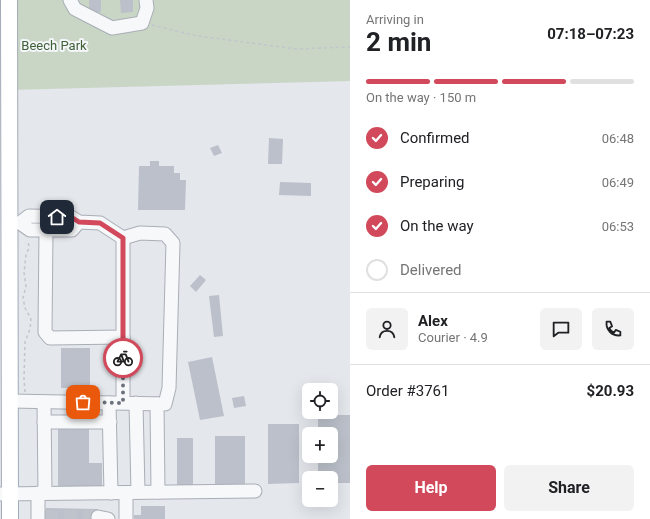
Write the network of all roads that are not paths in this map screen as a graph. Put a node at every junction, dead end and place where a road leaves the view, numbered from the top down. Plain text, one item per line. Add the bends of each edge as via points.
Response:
1 (9, 0) edge
2 (70, 0) edge
3 (146, 0) edge
4 (79, 222) junction
5 (20, 225) junction
6 (46, 230) junction
7 (123, 238) junction
8 (123, 337) junction
9 (11, 401) junction
10 (44, 402) junction
11 (109, 403) junction
12 (130, 403) junction
13 (161, 404) junction
14 (44, 422) junction
15 (110, 422) junction
16 (255, 491) dead end
17 (132, 492) junction
18 (158, 492) junction
19 (42, 493) junction
20 (111, 493) junction
21 (5, 494) edge
22 (41, 518) edge
23 (10, 519) edge
24 (126, 519) edge

1 - 5 main road
2 - 3 street via 75,9 112,28 142,23 147,8
4 - 5 street via 71,217 28,216
4 - 6 street via 72,230
4 - 7 street via 100,223
5 - 6 street
5 - 9 main road
6 - 8 street via 45,332 50,338
7 - 8 street
7 - 13 street via 140,233 165,234 172,243 169,388
8 - 12 street
9 - 10 street
9 - 21 main road
10 - 11 street
10 - 14 street
11 - 12 street
11 - 15 street
12 - 13 street
12 - 17 street
13 - 18 street
14 - 15 street
14 - 19 street
15 - 20 street
16 - 18 street
17 - 18 street
17 - 20 street
17 - 24 street
19 - 20 street
19 - 21 street
19 - 22 street
21 - 23 main road

